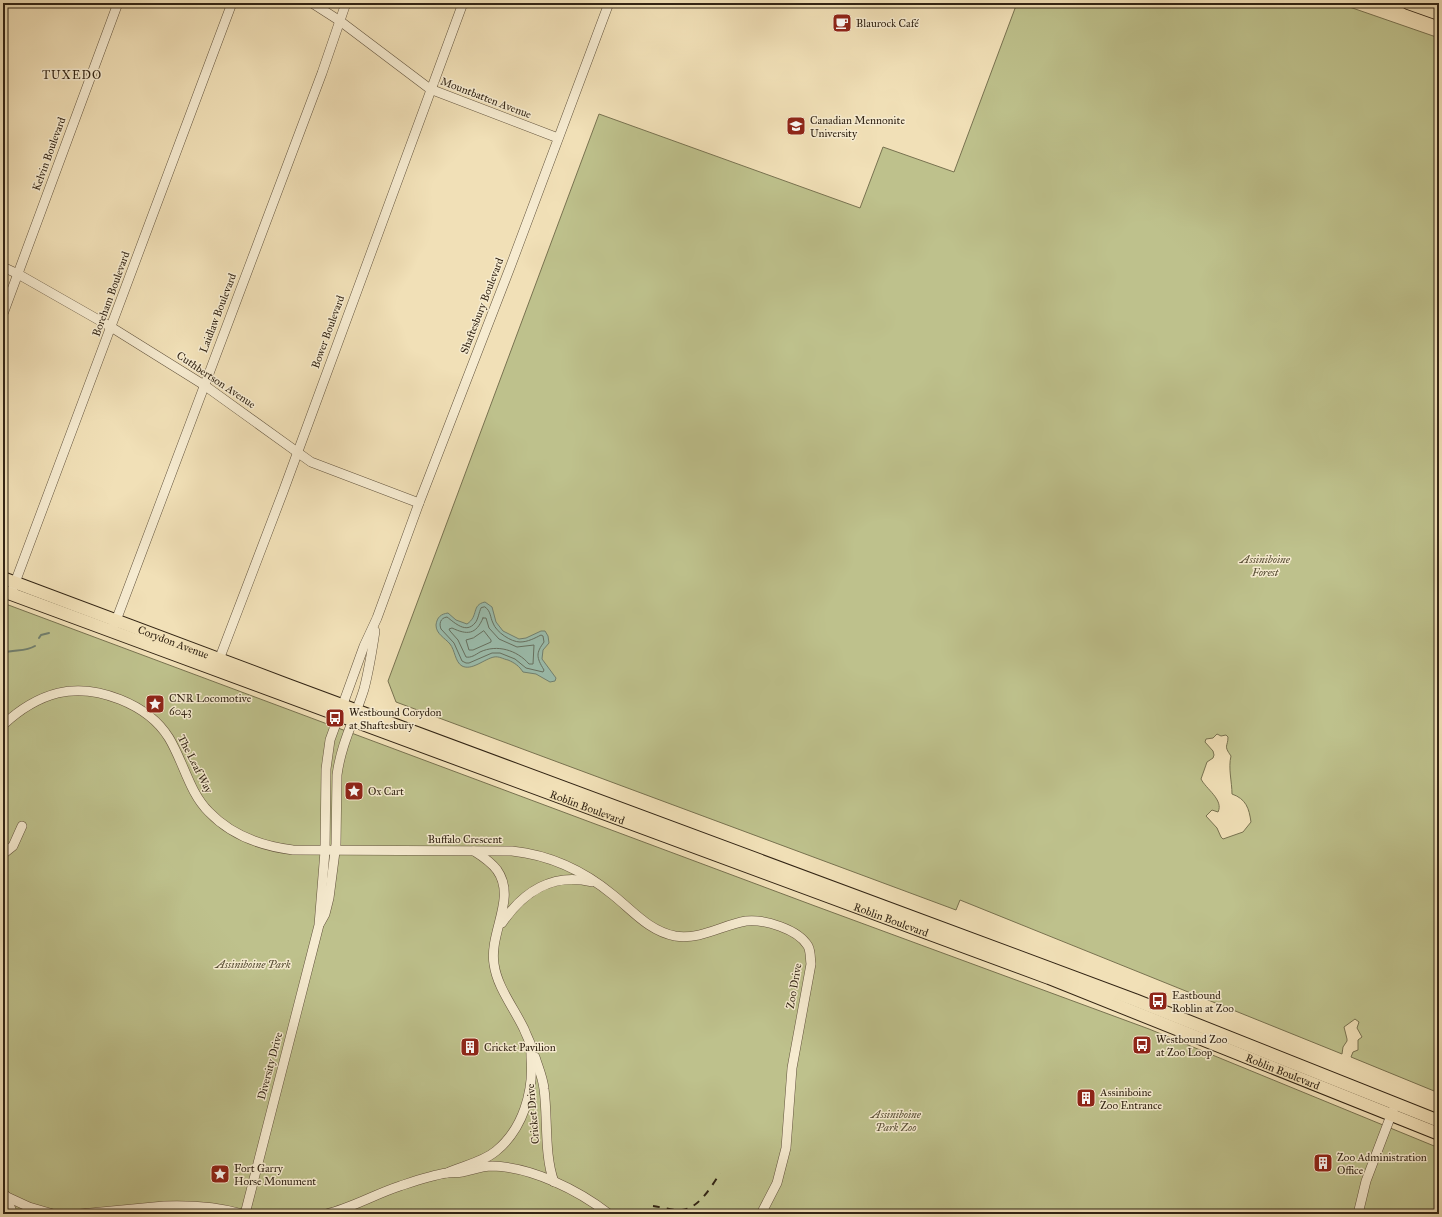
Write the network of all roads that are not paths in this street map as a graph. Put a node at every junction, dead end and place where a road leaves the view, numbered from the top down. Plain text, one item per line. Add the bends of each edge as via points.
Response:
1 (118, 3) edge
2 (232, 3) edge
3 (312, 3) edge
4 (346, 3) edge
5 (463, 3) edge
6 (609, 3) edge
7 (1408, 3) edge
8 (1439, 14) edge
9 (340, 21) junction
10 (430, 89) junction
11 (558, 138) junction
12 (3, 267) edge
13 (18, 274) junction
14 (3, 314) edge
15 (112, 327) junction
16 (204, 385) junction
17 (297, 452) junction
18 (419, 503) junction
19 (3, 578) edge
20 (16, 582) junction
21 (7, 592) edge
22 (377, 618) junction
23 (116, 620) junction
24 (111, 632) junction
25 (217, 664) junction
26 (342, 711) junction
27 (354, 715) junction
28 (3, 725) edge
29 (22, 826) dead end
30 (474, 850) junction
31 (325, 851) junction
32 (335, 851) junction
33 (3, 854) edge
34 (598, 883) junction
35 (319, 925) junction
36 (498, 927) junction
37 (530, 1044) junction
38 (1394, 1109) junction
39 (1439, 1121) edge
40 (1439, 1134) edge
41 (447, 1173) junction
42 (554, 1182) junction
43 (4, 1195) edge
44 (13, 1214) edge
45 (53, 1214) edge
46 (80, 1214) edge
47 (244, 1214) edge
48 (326, 1214) edge
49 (609, 1214) edge
50 (761, 1214) edge
51 (1358, 1214) edge

1 - 13 street, Kelvin Boulevard
2 - 15 street, Boreham Boulevard
3 - 9 street, Mountbatten Avenue
4 - 9 street, Laidlaw Boulevard
5 - 10 street, Bower Boulevard
6 - 11 street, Shaftesbury Boulevard
7 - 8 main road
9 - 10 street, Mountbatten Avenue
9 - 16 street, Laidlaw Boulevard
10 - 11 street, Mountbatten Avenue
10 - 17 street, Bower Boulevard
11 - 18 street, Shaftesbury Boulevard
12 - 13 street, Cuthbertson Avenue
13 - 14 street, Kelvin Boulevard
13 - 15 street, Cuthbertson Avenue
15 - 16 street, Cuthbertson Avenue
15 - 20 street, Boreham Boulevard
16 - 17 street, Cuthbertson Avenue
16 - 23 street, Laidlaw Boulevard
17 - 18 street, Cuthbertson Avenue via 311,462
17 - 25 street, Bower Boulevard
18 - 22 street, Shaftesbury Boulevard
19 - 20 main road, Corydon Avenue
20 - 21 street, Boreham Boulevard
20 - 23 main road, Corydon Avenue
21 - 24 main road, Corydon Avenue
22 - 26 street, Shaftesbury Boulevard via 364,646
22 - 27 street, Shaftesbury Boulevard via 368,675
23 - 24 street, Laidlaw Boulevard
23 - 25 main road, Corydon Avenue
24 - 25 main road, Corydon Avenue
25 - 26 main road, Corydon Avenue via 288,685
26 - 27 main road, Roblin Boulevard
26 - 31 street, Diversity Drive via 330,740 327,761
27 - 32 street, Diversity Drive via 338,765
27 - 38 main road, Roblin Boulevard
28 - 31 street, The Leaf Way via 38,700 57,693 75,691 118,699 143,712 163,730 198,799 209,813 231,830 247,839 272,847
29 - 33 street via 13,846
30 - 32 street, Buffalo Crescent
30 - 34 street, Buffalo Crescent via 539,855 572,868
30 - 36 street, Cricket Drive via 497,869 503,881 504,904
31 - 32 street, Buffalo Crescent
31 - 35 street, Diversity Drive
32 - 35 street, Diversity Drive via 325,914
34 - 36 street, Cricket Drive via 572,879 540,887 520,901
34 - 50 street, Zoo Drive via 649,925 665,933 695,936 752,921 791,931 808,946 810,964 792,1068 786,1148 781,1173
35 - 47 street, Diversity Drive
36 - 37 street, Cricket Drive via 493,946 496,975
37 - 41 street, Cricket Drive via 532,1065 529,1093 523,1114 514,1131 490,1155
37 - 42 street, Cricket Drive via 542,1078
38 - 39 main road, Roblin Boulevard
38 - 40 main road, Roblin Boulevard
38 - 51 street via 1366,1181
41 - 42 street via 490,1166 502,1167 527,1172
41 - 48 street via 400,1186
42 - 49 street
43 - 44 street
43 - 45 street via 33,1209
46 - 47 street via 182,1206

